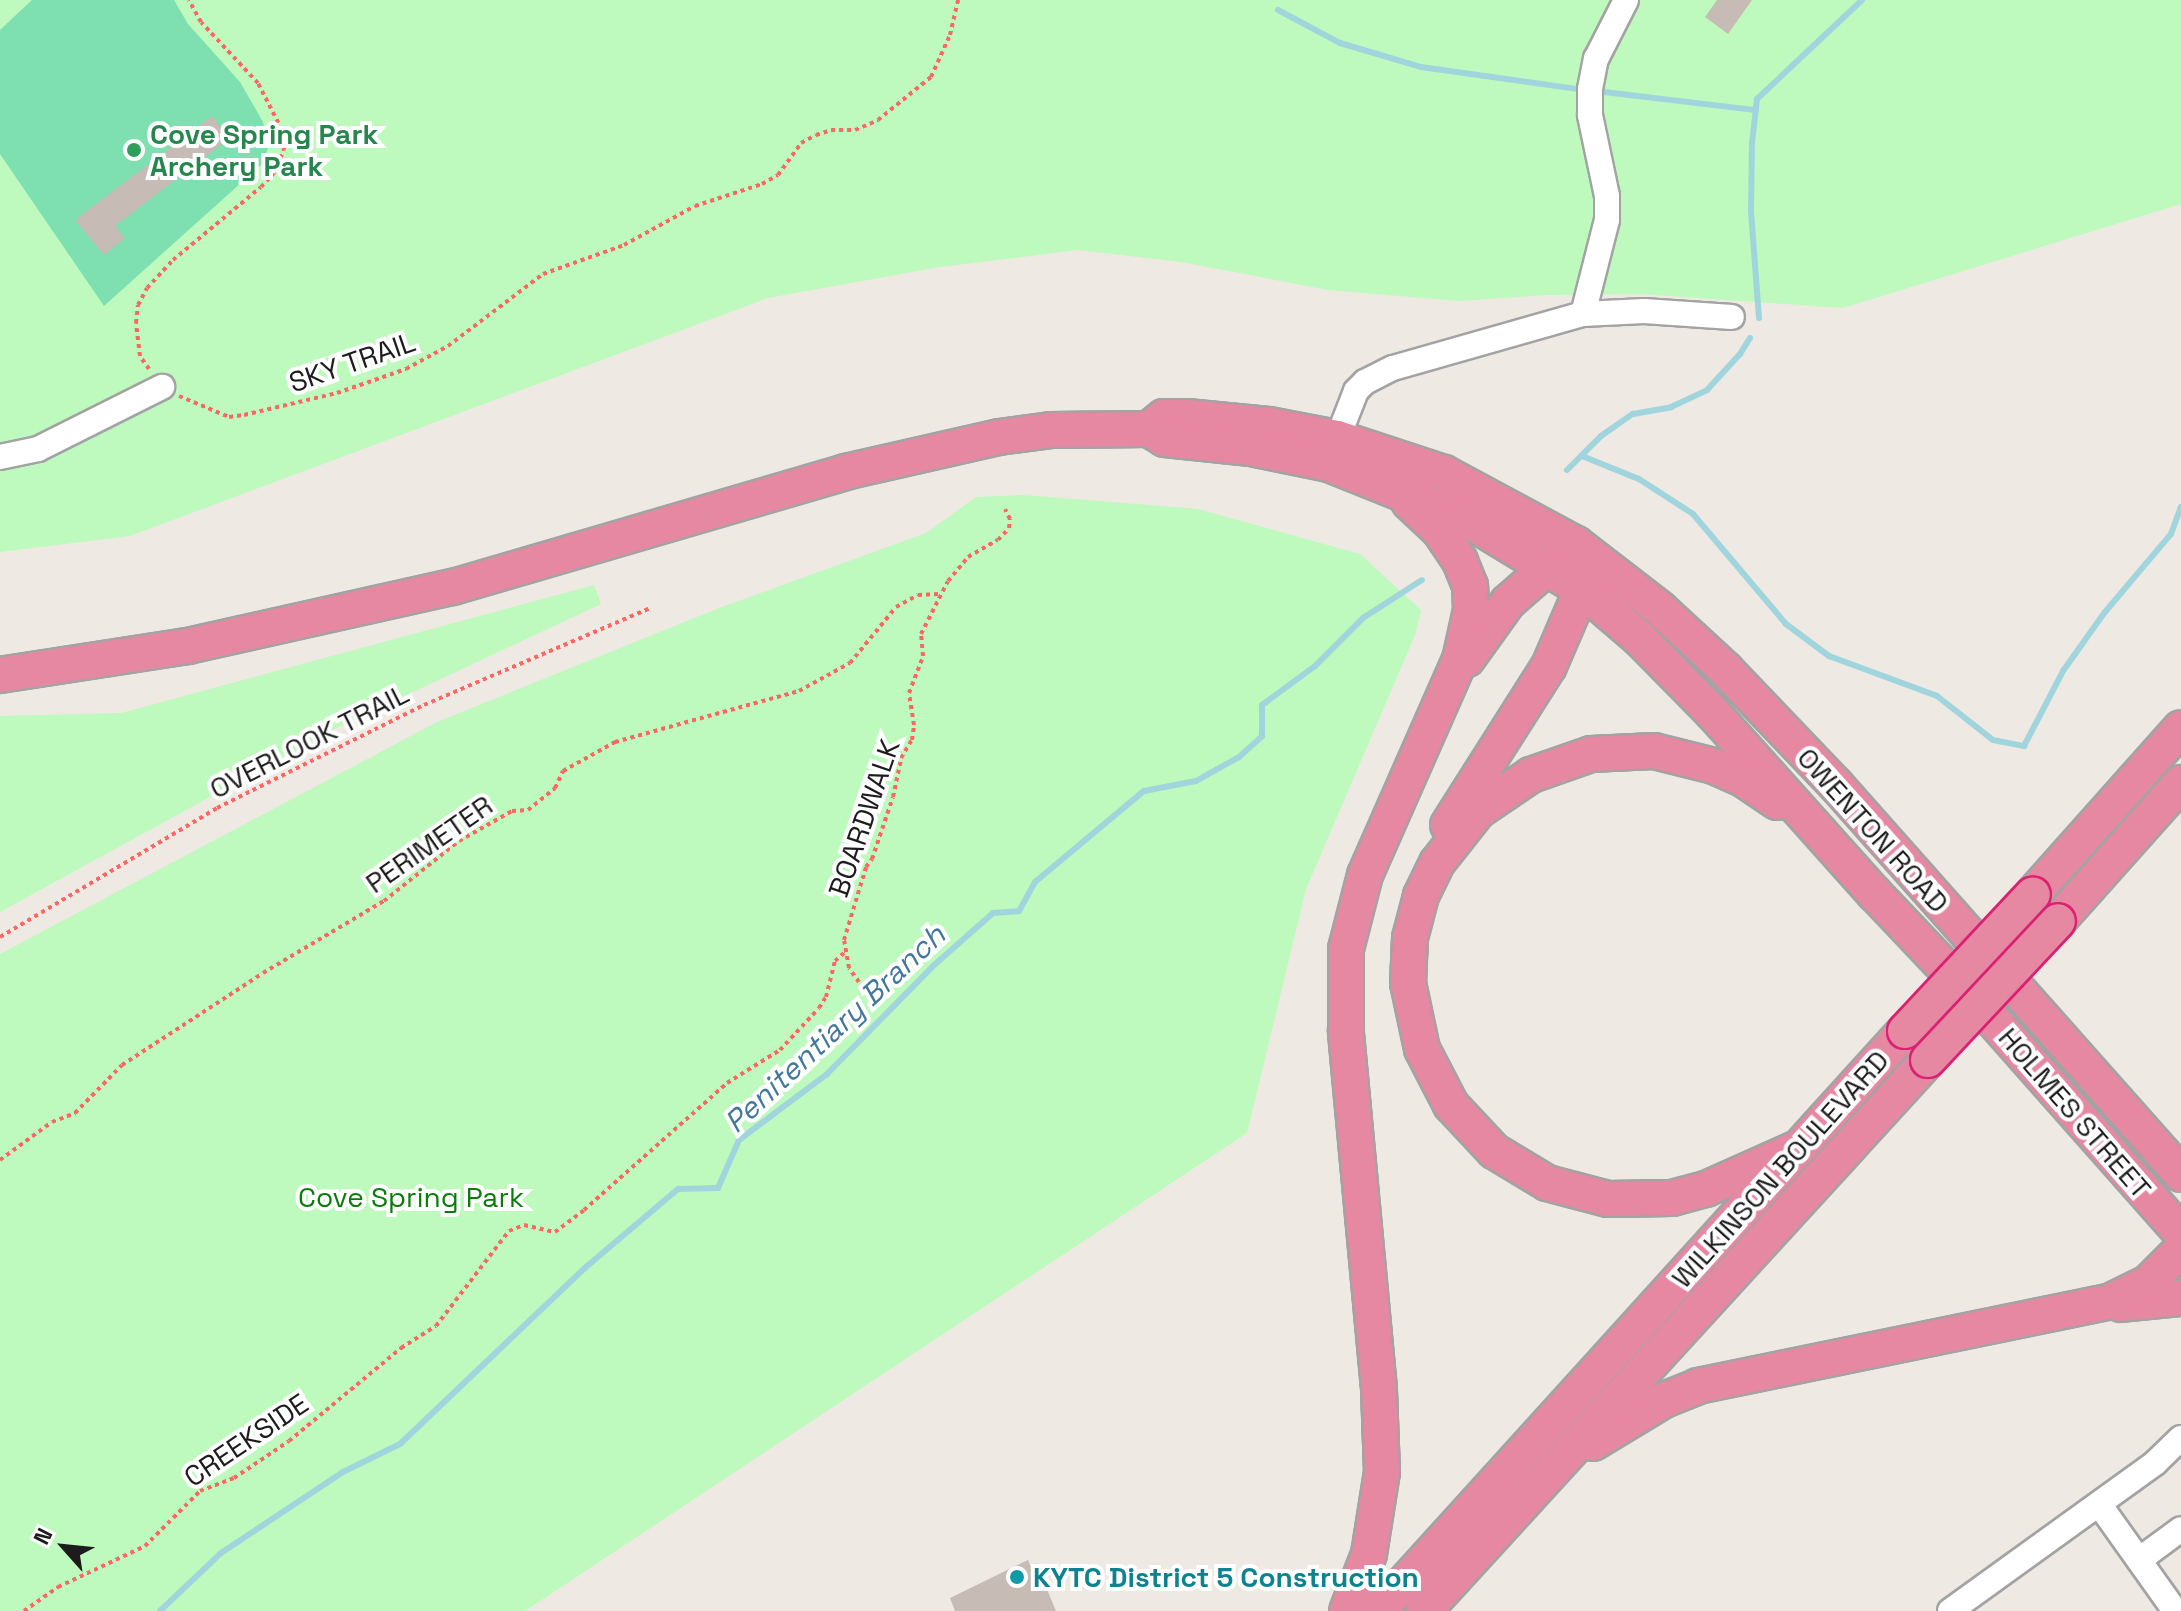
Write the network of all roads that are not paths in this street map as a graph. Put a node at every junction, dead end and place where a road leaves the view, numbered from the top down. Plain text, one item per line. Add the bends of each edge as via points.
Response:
1 (1626, 0) edge
2 (1583, 314) junction
3 (1732, 317) dead end
4 (162, 387) road end
5 (1333, 451) junction
6 (0, 457) edge
7 (1383, 483) junction
8 (1585, 551) junction
9 (1548, 568) junction
10 (1583, 590) junction
11 (0, 675) edge
12 (1447, 691) junction
13 (2181, 728) edge
14 (2181, 783) edge
15 (1820, 832) junction
16 (1410, 938) junction
17 (1993, 962) joint
18 (1800, 1147) junction
19 (2181, 1174) edge
20 (2181, 1233) edge
21 (2181, 1250) edge
22 (2181, 1298) edge
23 (2080, 1309) junction
24 (2181, 1439) edge
25 (1562, 1462) junction
26 (2099, 1504) junction
27 (2181, 1529) edge
28 (2139, 1560) junction
29 (2176, 1606) edge
30 (1347, 1611) edge
31 (1379, 1611) edge
32 (1424, 1611) edge
33 (1950, 1611) edge

1 - 2 street via 1596,59 1590,89 1607,220
2 - 3 street via 1644,311
2 - 5 street via 1378,374 1356,391
4 - 6 street via 38,449
5 - 7 highway
5 - 8 highway, OWENTON ROAD via 1444,473
5 - 11 highway via 1269,425 1187,417 1164,417 1149,429 1051,430 937,448 440,590 188,646
7 - 9 highway via 1466,519
7 - 12 highway via 1439,530 1470,586 1466,633
8 - 9 highway
8 - 10 highway
8 - 17 highway, OWENTON ROAD via 1695,640 1836,785
9 - 10 highway
9 - 12 highway via 1491,622
10 - 15 highway via 1674,672
10 - 16 highway via 1549,666 1434,850
12 - 30 highway via 1365,875 1346,949 1346,1031 1382,1458 1369,1554
13 - 18 highway, WILKINSON BOULEVARD, bridge
14 - 25 highway, WILKINSON BOULEVARD, bridge
15 - 16 highway via 1743,779 1714,766 1654,751 1591,754 1531,775 1478,811 1437,863
15 - 20 highway, HOLMES STREET
16 - 18 highway via 1413,1017 1435,1078 1472,1130 1519,1169 1577,1194 1640,1201 1706,1189
17 - 19 highway, HOLMES STREET
18 - 31 highway, WILKINSON BOULEVARD
21 - 23 highway via 2140,1288
22 - 23 highway
23 - 25 highway via 1698,1386 1664,1400
24 - 26 street
25 - 32 highway, WILKINSON BOULEVARD
26 - 28 street
26 - 33 street
27 - 28 street
28 - 29 street

